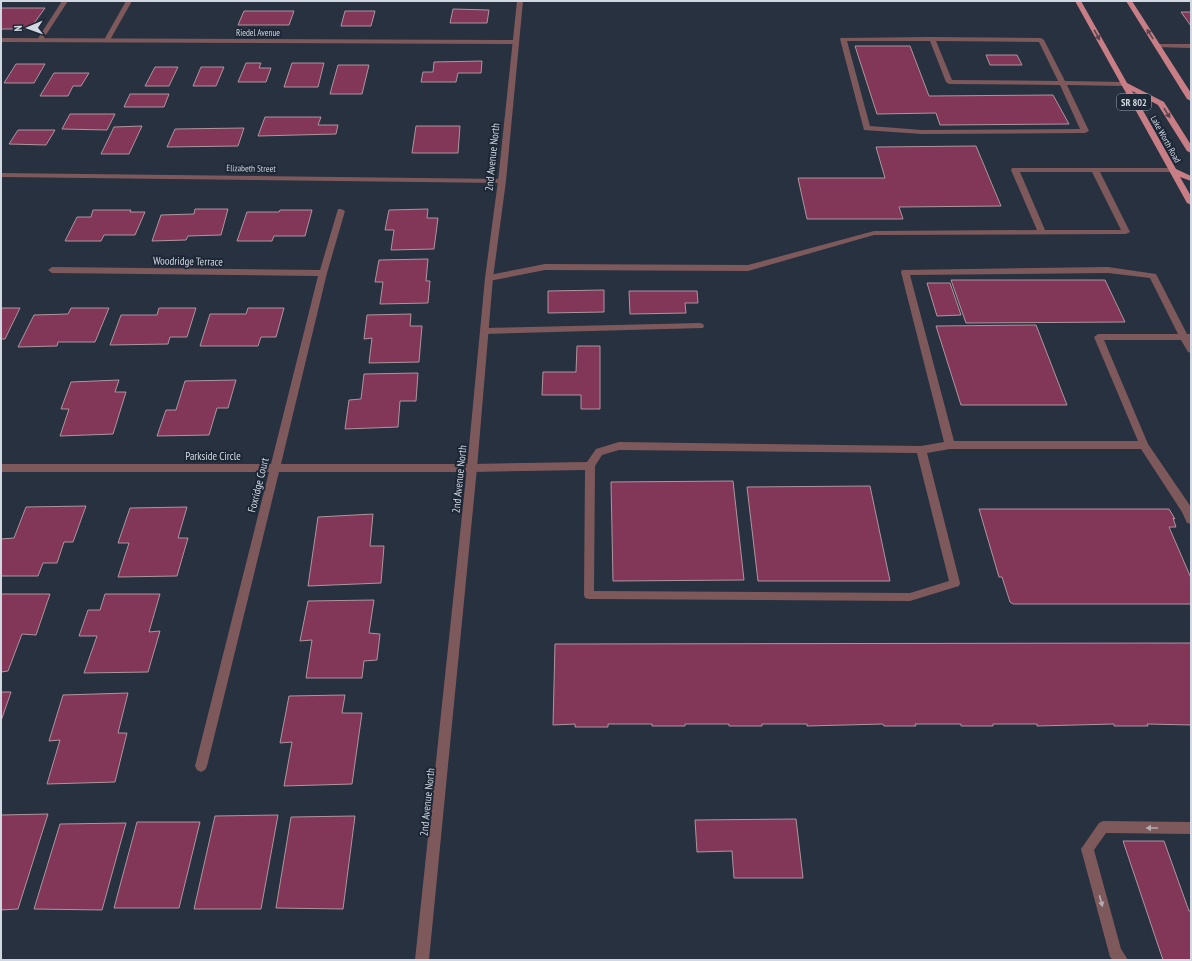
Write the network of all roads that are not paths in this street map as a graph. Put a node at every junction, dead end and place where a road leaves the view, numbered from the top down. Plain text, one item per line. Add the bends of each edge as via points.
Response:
1 (65, 1) edge
2 (129, 1) edge
3 (520, 1) edge
4 (1078, 1) edge
5 (1130, 1) edge
6 (932, 39) junction
7 (1, 40) edge
8 (40, 40) junction
9 (107, 40) junction
10 (516, 42) junction
11 (1158, 46) junction
12 (1191, 46) edge
13 (1063, 83) junction
14 (1124, 84) junction
15 (1191, 99) edge
16 (1191, 151) edge
17 (1095, 170) junction
18 (1172, 170) junction
19 (1, 175) edge
20 (1191, 179) edge
21 (502, 181) junction
22 (1191, 203) edge
23 (341, 211) dead end
24 (1042, 232) junction
25 (52, 270) dead end
26 (323, 273) junction
27 (489, 278) junction
28 (700, 326) dead end
29 (484, 331) junction
30 (1188, 336) edge
31 (1191, 350) edge
32 (950, 445) junction
33 (1144, 445) junction
34 (921, 450) junction
35 (590, 466) junction
36 (1, 468) edge
37 (275, 468) junction
38 (472, 468) junction
39 (1190, 514) edge
40 (201, 766) dead end
41 (1191, 828) edge
42 (422, 960) edge
43 (1121, 960) edge

1 - 8 street
2 - 9 street
3 - 10 street, 2nd Avenue North
4 -> 14 main road, Lake Worth Road / SR 802
11 -> 5 main road
6 - 13 street via 1040,40
6 - 13 street via 948,82
6 - 13 street via 843,39 867,128 922,132 1085,131
7 - 8 street, Riedel Avenue
8 - 9 street, Riedel Avenue
9 - 10 street, Riedel Avenue
10 - 21 street, 2nd Avenue North
11 - 12 street
11 - 15 main road
13 - 14 street
14 -> 16 main road via 1161,104
14 - 18 main road, Lake Worth Road / SR 802
17 - 18 street
17 - 24 street via 1015,170
17 - 24 street via 1126,232
18 - 20 main road
18 - 22 main road, Lake Worth Road / SR 802
19 - 21 street, Elizabeth Street
21 - 27 street, 2nd Avenue North
23 - 26 street, Foxridge Court
24 - 27 street via 874,233 748,268 545,267
25 - 26 street, Woodridge Terrace
26 - 37 street, Foxridge Court
27 - 29 street, 2nd Avenue North
28 - 29 street
29 - 38 street, 2nd Avenue North
30 - 31 street
30 - 32 street via 1153,276 1108,270 905,272
30 - 33 street via 1098,337
32 - 33 street
32 - 34 street
33 - 39 street
34 - 35 street via 619,446 599,452
34 - 35 street via 954,583 910,597 589,595
35 - 38 street, Parkside Circle
36 - 37 street, Parkside Circle
37 - 38 street, Parkside Circle
37 - 40 street, Foxridge Court
38 - 42 street, 2nd Avenue North
41 -> 43 street via 1102,827 1087,849 1115,952

